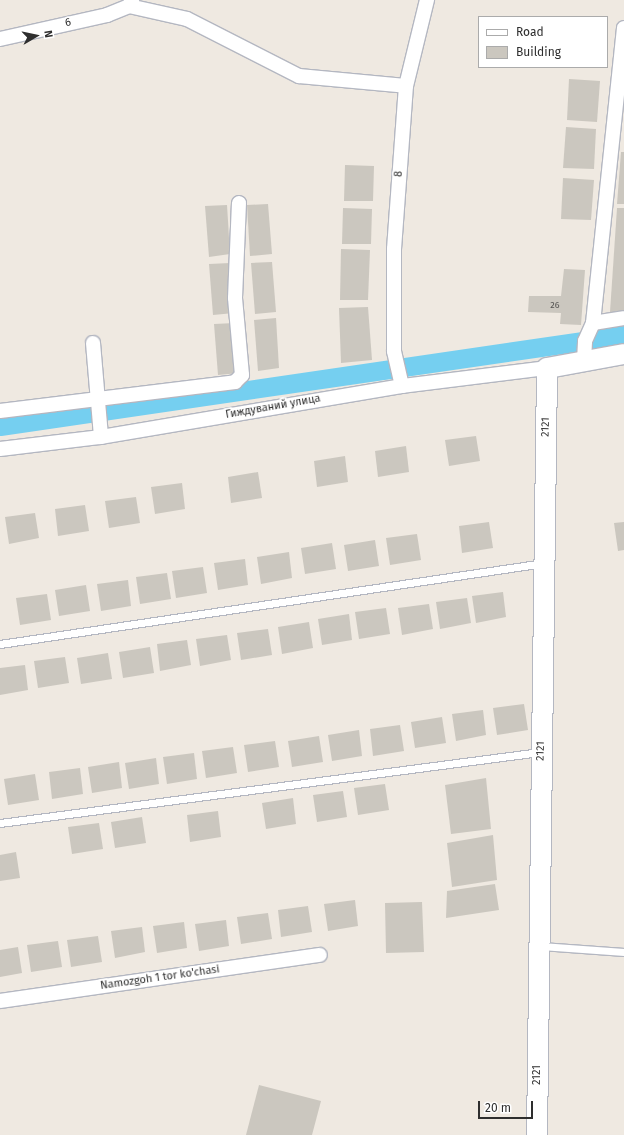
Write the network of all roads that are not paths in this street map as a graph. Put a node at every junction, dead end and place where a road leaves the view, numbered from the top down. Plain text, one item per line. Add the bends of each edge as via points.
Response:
1 (427, 0) edge
2 (130, 3) edge
3 (624, 28) edge
4 (0, 40) edge
5 (406, 86) junction
6 (239, 203) dead end
7 (624, 318) edge
8 (593, 323) junction
9 (93, 343) dead end
10 (624, 354) edge
11 (583, 357) junction
12 (547, 368) junction
13 (402, 386) junction
14 (96, 405) junction
15 (0, 412) edge
16 (100, 434) junction
17 (0, 449) edge
18 (544, 563) junction
19 (0, 644) edge
20 (541, 752) junction
21 (0, 823) edge
22 (538, 945) junction
23 (624, 952) edge
24 (320, 955) dead end
25 (0, 1001) edge
26 (537, 1135) edge

1 - 5 street, 8
2 - 4 street, 6 via 107,15
2 - 5 street via 187,19 299,76
3 - 8 street
5 - 13 street, 8 via 394,248 394,352
6 - 14 street via 235,298 242,375 235,382
7 - 8 street
8 - 11 street
9 - 14 street
10 - 11 street
11 - 12 street
12 - 13 street, Гиждуваний улица
12 - 18 street, 2121
13 - 16 street, Гиждуваний улица
14 - 15 street
14 - 16 street
16 - 17 street, Гиждуваний улица
18 - 19 lane
18 - 20 street, 2121
20 - 21 lane
20 - 22 street, 2121
22 - 23 lane
22 - 26 street, 2121
24 - 25 street, Namozgoh 1 tor ko'chasi

